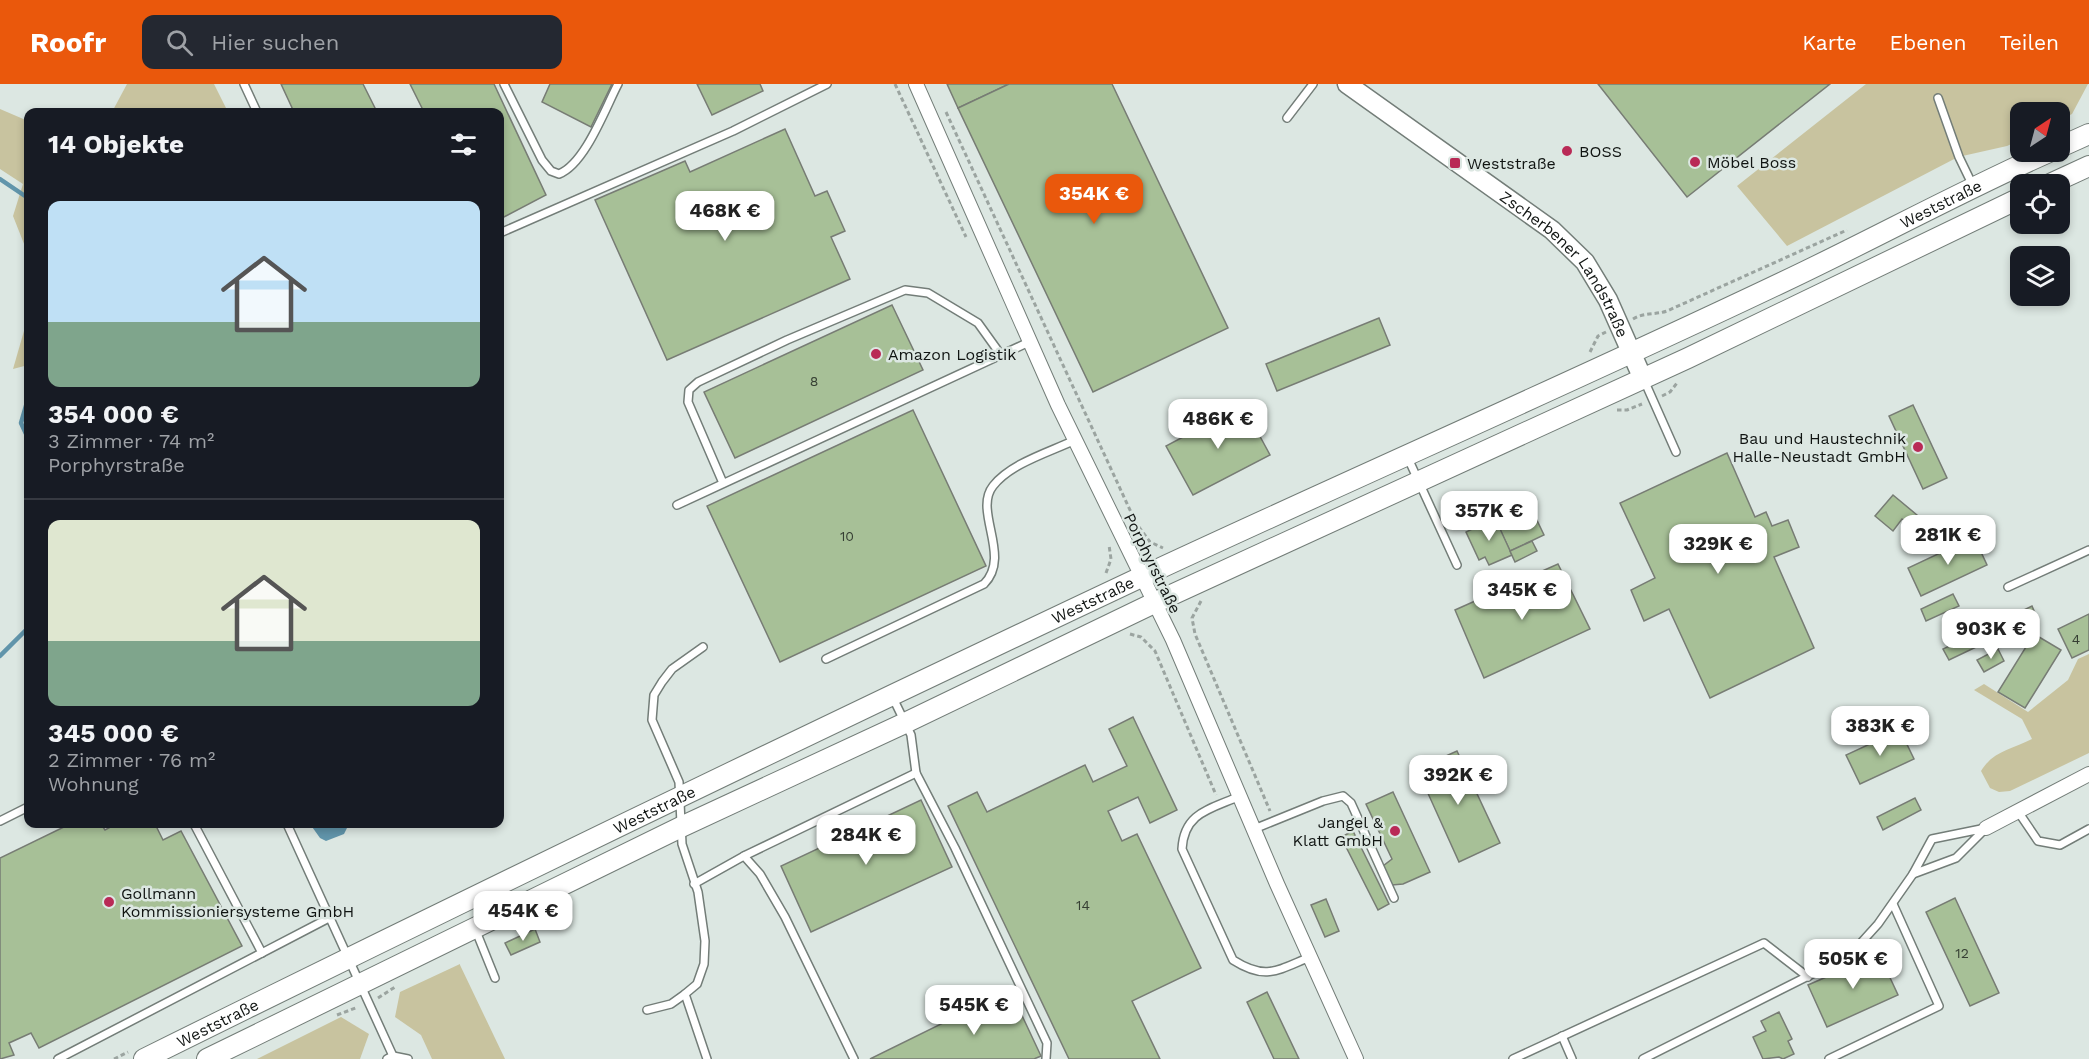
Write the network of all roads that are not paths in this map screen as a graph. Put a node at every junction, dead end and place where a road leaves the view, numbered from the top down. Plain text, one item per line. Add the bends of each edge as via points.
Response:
1 (244, 84) edge
2 (504, 84) edge
3 (618, 84) edge
4 (827, 84) edge
5 (916, 84) edge
6 (1313, 84) edge
7 (1347, 84) edge
8 (1938, 98) dead end
9 (255, 108) edge
10 (1287, 118) dead end
11 (2089, 134) edge
12 (2070, 143) edge
13 (2027, 162) edge
14 (2089, 166) edge
15 (2070, 175) edge
16 (1973, 186) junction
17 (2010, 203) edge
18 (504, 230) edge
19 (1029, 342) junction
20 (1631, 352) junction
21 (1001, 355) junction
22 (1643, 379) junction
23 (1075, 440) junction
24 (1676, 452) dead end
25 (1407, 456) junction
26 (1419, 482) junction
27 (723, 483) junction
28 (677, 505) dead end
29 (2089, 550) edge
30 (1457, 566) dead end
31 (1142, 577) junction
32 (2008, 587) dead end
33 (1154, 603) junction
34 (704, 646) dead end
35 (826, 658) dead end
36 (892, 696) junction
37 (905, 723) junction
38 (916, 773) junction
39 (2089, 774) edge
40 (1240, 796) junction
41 (680, 798) junction
42 (24, 809) edge
43 (2017, 810) junction
44 (0, 821) edge
45 (681, 827) junction
46 (196, 828) edge
47 (289, 828) edge
48 (1986, 828) junction
49 (1254, 829) junction
50 (2089, 829) edge
51 (744, 856) junction
52 (1913, 874) junction
53 (694, 884) junction
54 (1394, 897) dead end
55 (1893, 904) junction
56 (329, 918) junction
57 (475, 929) junction
58 (344, 950) junction
59 (262, 953) junction
60 (1310, 957) junction
61 (1808, 976) junction
62 (495, 978) dead end
63 (360, 985) junction
64 (685, 994) junction
65 (647, 1010) dead end
66 (1562, 1036) junction
67 (390, 1057) edge
68 (58, 1059) edge
69 (144, 1059) edge
70 (207, 1059) edge
71 (408, 1059) edge
72 (707, 1059) edge
73 (854, 1059) edge
74 (1047, 1059) edge
75 (1356, 1059) edge
76 (1513, 1059) edge
77 (1572, 1059) edge
78 (1643, 1059) edge
79 (1829, 1059) edge

1 - 9 lane
2 - 3 lane via 542,160 559,174 580,157
4 - 18 lane via 733,131
5 - 19 street, Porphyrstraße
6 - 10 lane
7 - 20 street, Zscherbener Landstraße via 1552,230 1585,262 1608,300
8 - 16 lane
11 - 12 main road
13 - 16 main road, Weststraße
14 - 15 main road
16 - 20 main road, Weststraße via 1783,282
17 - 22 main road, Weststraße
19 - 21 lane
19 - 23 street, Porphyrstraße
20 - 22 street, Zscherbener Landstraße
20 - 25 main road, Weststraße
21 - 27 lane
21 - 27 lane via 978,323 928,293 905,290 787,340 698,382 689,390 688,402
22 - 24 lane
22 - 26 main road, Weststraße
23 - 31 street, Porphyrstraße
23 - 35 lane via 994,483 988,506 994,570 984,584
25 - 26 lane
25 - 31 main road, Weststraße
26 - 30 lane
26 - 33 main road, Weststraße
27 - 28 lane
29 - 32 lane
31 - 33 street, Porphyrstraße
31 - 36 main road, Weststraße
33 - 37 main road, Weststraße
33 - 40 street, Porphyrstraße
34 - 41 lane via 672,669 654,695 652,720 678,782
36 - 37 lane
36 - 41 main road, Weststraße
37 - 38 lane via 911,735
37 - 45 main road, Weststraße
38 - 51 lane
38 - 74 lane via 1039,1024 1047,1044
39 - 43 street
40 - 49 street, Porphyrstraße
40 - 60 lane via 1191,820 1183,835 1182,849 1233,960 1248,970 1270,974
41 - 45 lane
41 - 58 main road, Weststraße
42 - 44 lane
43 - 48 street
43 - 50 lane via 2038,841 2060,845
45 - 53 lane
45 - 57 main road, Weststraße
46 - 59 lane
47 - 56 lane
48 - 52 lane via 1956,858
48 - 52 lane via 1932,839
49 - 54 lane via 1343,796 1349,800
49 - 60 street, Porphyrstraße
51 - 53 lane
51 - 73 lane via 785,916
52 - 55 lane
53 - 64 lane via 705,941 704,964 698,984
55 - 61 lane via 1850,955
55 - 79 lane via 1939,1006
56 - 58 lane
56 - 59 lane
57 - 62 lane
57 - 63 main road, Weststraße
58 - 63 lane
58 - 69 main road, Weststraße
59 - 68 lane
60 - 75 street, Porphyrstraße
61 - 66 lane via 1764,944
61 - 78 lane
63 - 67 lane via 380,1024
63 - 70 main road, Weststraße
64 - 65 lane via 670,1004
64 - 72 lane
66 - 76 lane
66 - 77 lane
67 - 71 lane

